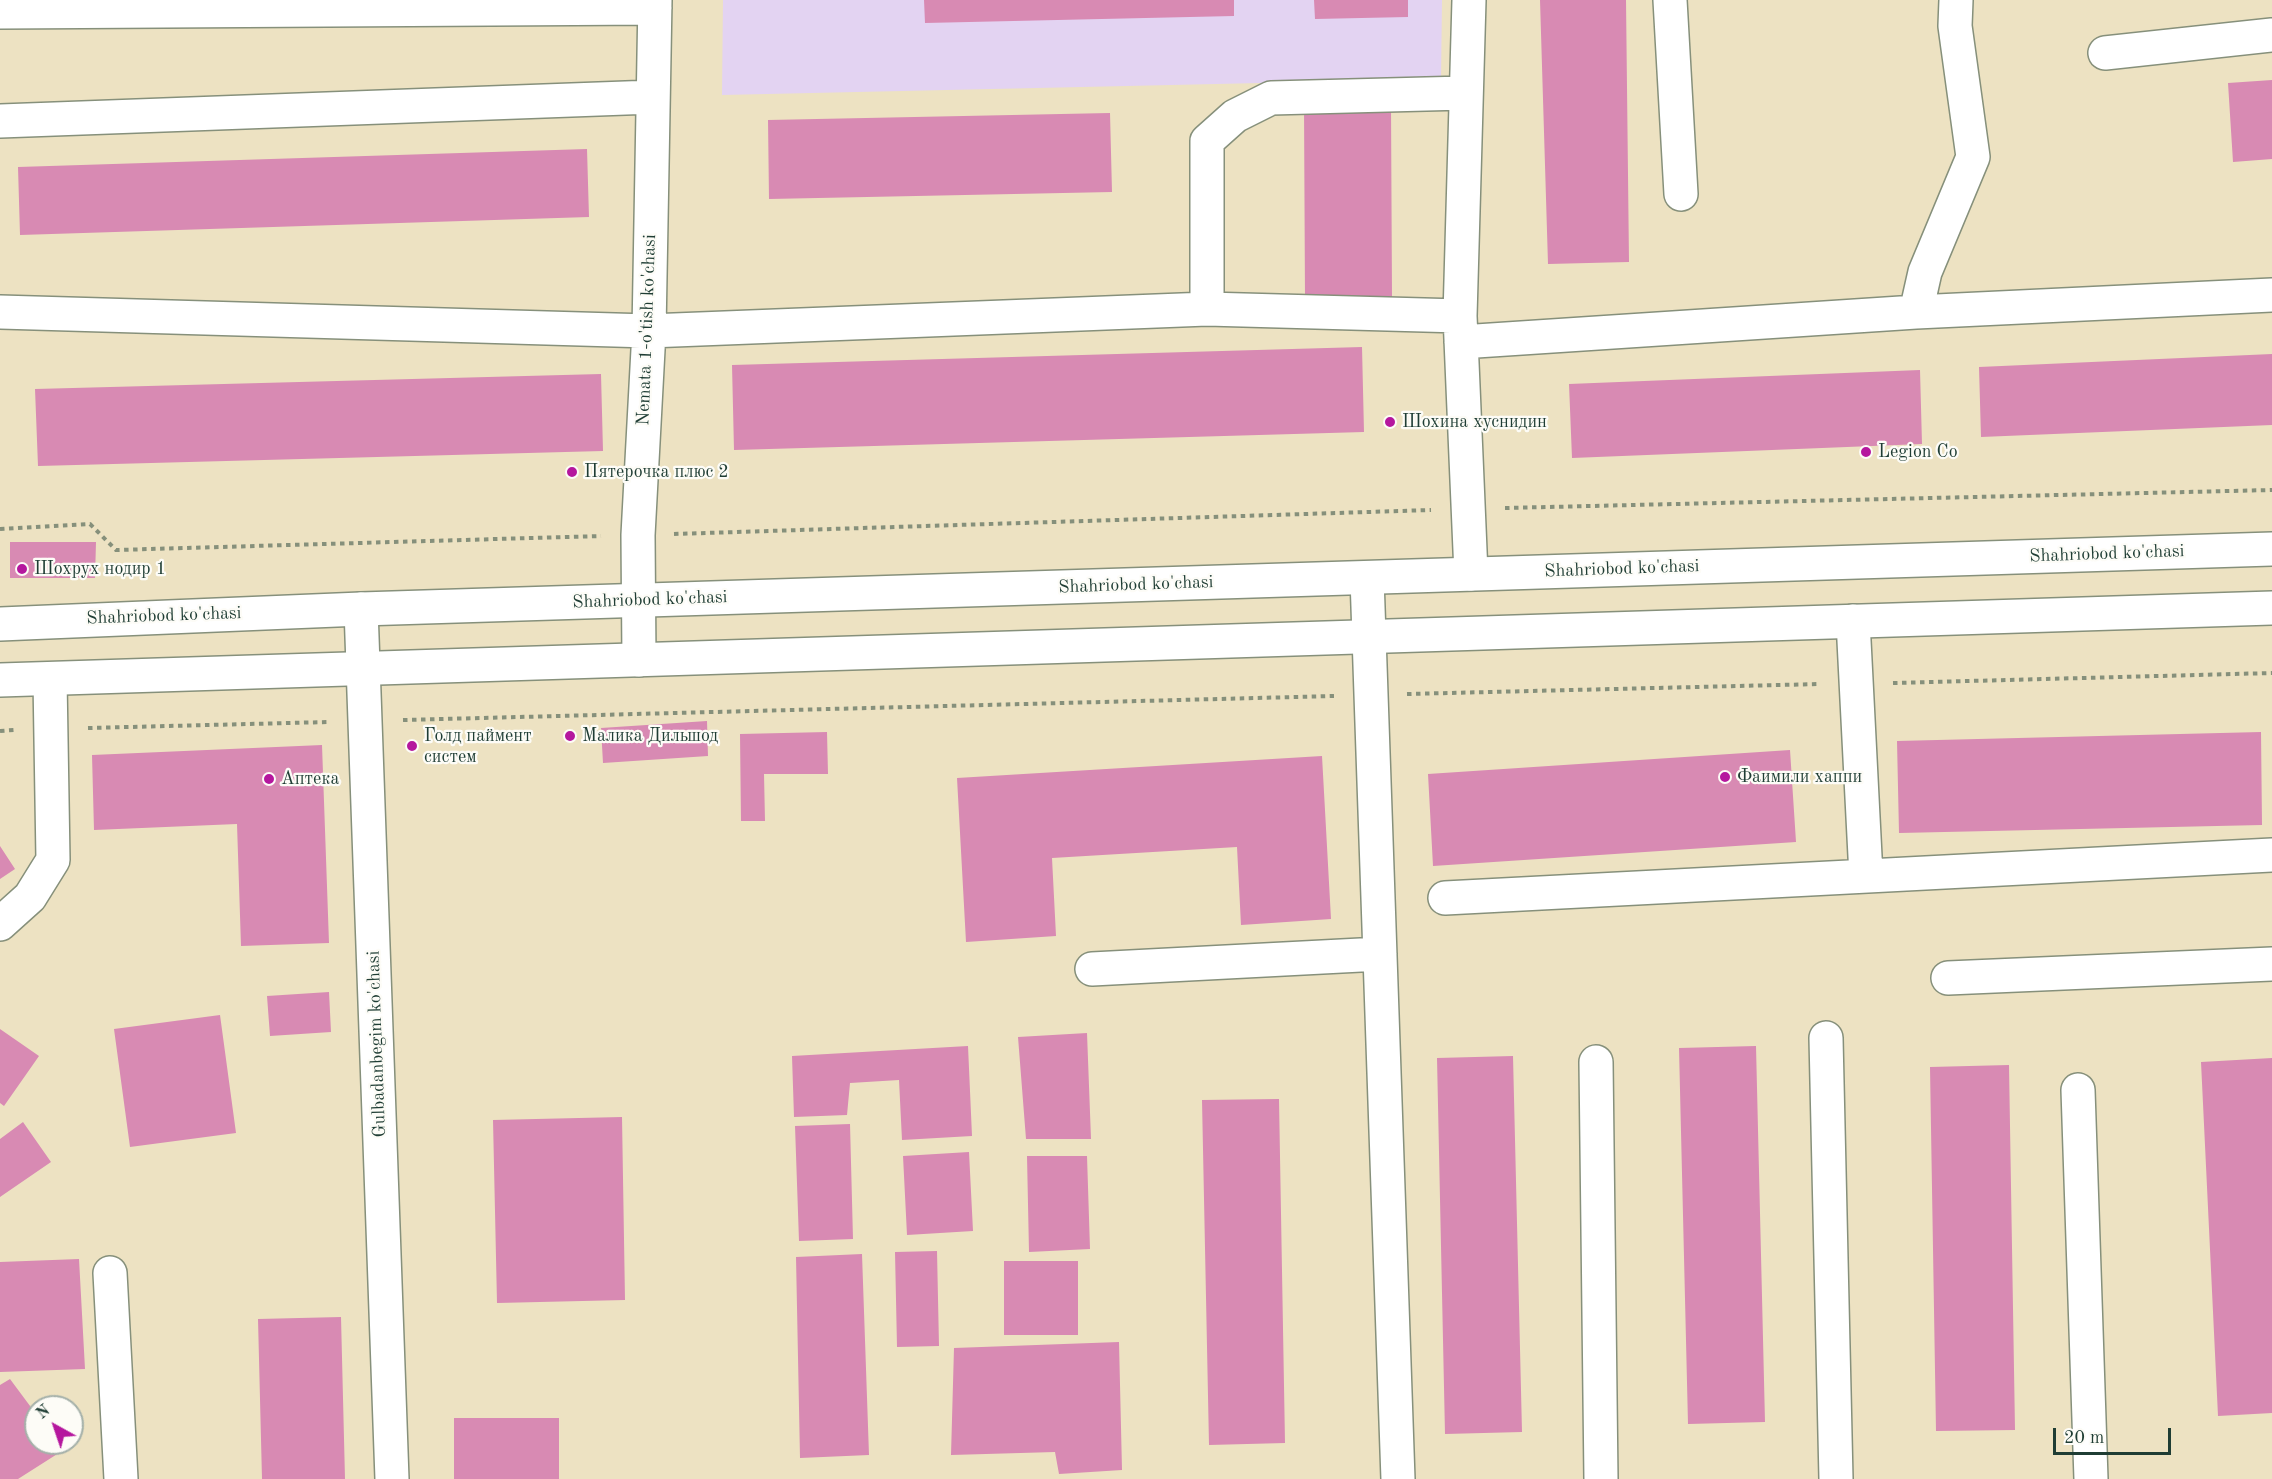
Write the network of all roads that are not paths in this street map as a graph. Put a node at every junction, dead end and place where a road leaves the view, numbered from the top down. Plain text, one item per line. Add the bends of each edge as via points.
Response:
1 (1469, 0) edge
2 (1670, 0) edge
3 (1956, 0) edge
4 (655, 4) edge
5 (0, 12) edge
6 (2272, 35) edge
7 (2105, 53) dead end
8 (1465, 93) junction
9 (653, 96) junction
10 (0, 121) edge
11 (1681, 194) dead end
12 (2272, 295) edge
13 (1207, 309) junction
14 (0, 312) edge
15 (1916, 312) junction
16 (1461, 329) junction
17 (649, 331) junction
18 (2272, 549) edge
19 (1471, 574) junction
20 (1367, 578) junction
21 (638, 600) junction
22 (2272, 608) edge
23 (361, 609) junction
24 (1853, 621) junction
25 (0, 624) edge
26 (1369, 637) junction
27 (639, 660) junction
28 (363, 669) junction
29 (50, 679) junction
30 (0, 680) edge
31 (2272, 855) edge
32 (1866, 876) junction
33 (1445, 898) dead end
34 (0, 924) edge
35 (1380, 954) junction
36 (2272, 964) edge
37 (1092, 969) dead end
38 (1948, 978) dead end
39 (1826, 1038) dead end
40 (1596, 1062) dead end
41 (2078, 1090) dead end
42 (110, 1273) dead end
43 (121, 1479) edge
44 (393, 1479) edge
45 (1398, 1479) edge
46 (1601, 1479) edge
47 (1836, 1479) edge
48 (2091, 1479) edge

1 - 8 main road
2 - 11 main road
3 - 15 main road via 1955,26 1973,157 1925,273
4 - 5 main road
4 - 9 main road, Nemata 1-o'tish ko'chasi
6 - 7 main road
8 - 13 main road via 1271,98 1235,117 1208,141
8 - 16 main road
9 - 10 main road
9 - 17 main road, Nemata 1-o'tish ko'chasi
12 - 15 main road
13 - 16 main road
13 - 17 main road
14 - 17 main road
15 - 16 main road
16 - 19 main road
17 - 21 main road, Nemata 1-o'tish ko'chasi
18 - 19 main road, Shahriobod ko'chasi
19 - 20 main road, Shahriobod ko'chasi
20 - 21 main road, Shahriobod ko'chasi
20 - 26 main road
21 - 23 main road, Shahriobod ko'chasi
21 - 27 main road, Nemata 1-o'tish ko'chasi
22 - 24 main road
23 - 25 main road, Shahriobod ko'chasi
23 - 28 main road, Gulbadanbegim ko'chasi
24 - 26 main road
24 - 32 main road
26 - 27 main road
26 - 35 main road
27 - 28 main road
28 - 29 main road
28 - 44 main road, Gulbadanbegim ko'chasi
29 - 30 main road
29 - 34 main road via 53,860 30,897
31 - 32 main road
32 - 33 main road
35 - 37 main road
35 - 45 main road
36 - 38 main road
39 - 47 main road
40 - 46 main road
41 - 48 main road
42 - 43 main road

